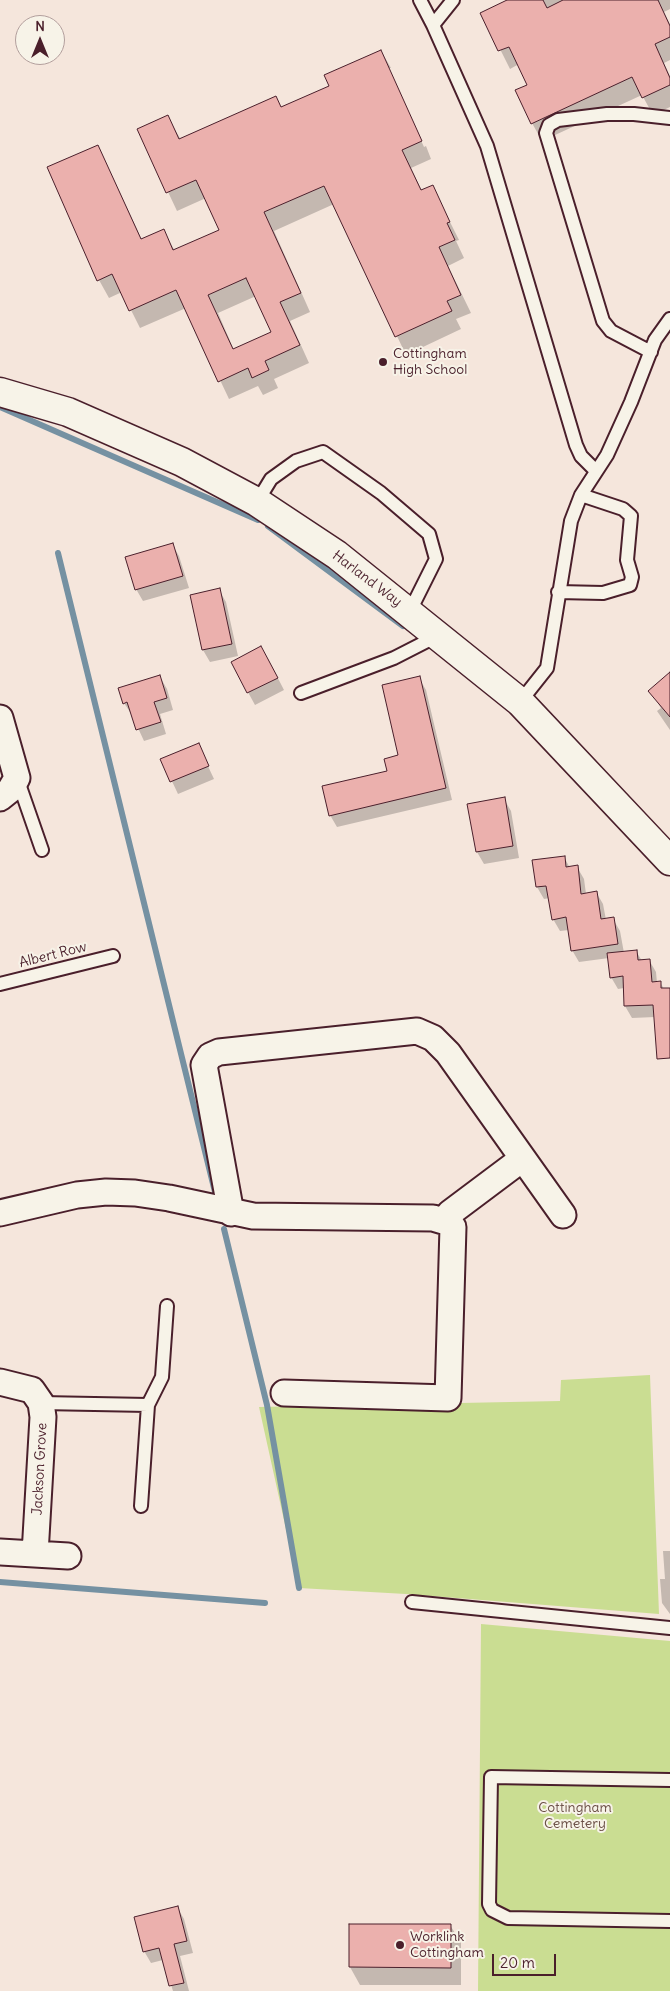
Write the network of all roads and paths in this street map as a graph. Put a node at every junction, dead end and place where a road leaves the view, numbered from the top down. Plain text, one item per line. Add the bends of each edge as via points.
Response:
1 (420, 0) edge
2 (453, 0) edge
3 (433, 25) junction
4 (670, 118) edge
5 (670, 319) edge
6 (651, 352) junction
7 (1, 395) edge
8 (596, 471) junction
9 (581, 495) junction
10 (257, 502) junction
11 (558, 592) junction
12 (410, 611) junction
13 (439, 635) junction
14 (300, 693) dead end
15 (520, 702) junction
16 (0, 718) edge
17 (17, 778) junction
18 (0, 798) edge
19 (42, 850) dead end
20 (670, 861) edge
21 (113, 956) dead end
22 (0, 984) edge
23 (522, 1159) junction
24 (231, 1213) junction
25 (0, 1214) edge
26 (563, 1215) dead end
27 (444, 1220) junction
28 (167, 1306) dead end
29 (0, 1382) edge
30 (284, 1392) dead end
31 (41, 1403) junction
32 (148, 1404) junction
33 (141, 1506) dead end
34 (0, 1552) edge
35 (35, 1554) junction
36 (68, 1556) dead end
37 (412, 1602) dead end
38 (670, 1628) edge
39 (670, 1780) edge
40 (670, 1921) edge

1 - 3 lane
2 - 3 lane
3 - 8 lane via 487,146 576,445 581,456
4 - 6 lane via 607,114 558,120 549,125 546,133 603,321 611,331
5 - 6 lane via 655,340
6 - 8 lane via 631,402
7 - 10 main road, Harland Way via 68,412 182,462
8 - 9 lane
9 - 11 lane via 571,520
9 - 11 lane via 624,509 631,516 627,560 632,577 630,585 603,593
10 - 12 main road, Harland Way via 336,555
10 - 12 lane via 271,479 296,460 323,452 374,488 429,534 436,559
11 - 15 lane via 546,668
12 - 13 main road, Harland Way
13 - 14 lane via 394,658
13 - 15 main road, Harland Way
15 - 20 main road, Harland Way
16 - 17 street
17 - 18 street
17 - 19 lane
21 - 22 lane, Albert Row
23 - 24 street via 448,1053 434,1038 417,1031 219,1052 210,1056 204,1065
23 - 26 street
23 - 27 street
24 - 25 street via 169,1198 106,1192 77,1195
24 - 27 street
27 - 30 street via 453,1227 448,1398
28 - 32 lane via 162,1377
29 - 31 street, Jackson Grove via 32,1390
31 - 32 lane
31 - 35 street, Jackson Grove via 43,1417
32 - 33 lane
34 - 35 street
35 - 36 street
37 - 38 lane
39 - 40 lane via 491,1776 489,1904 492,1910 514,1918

